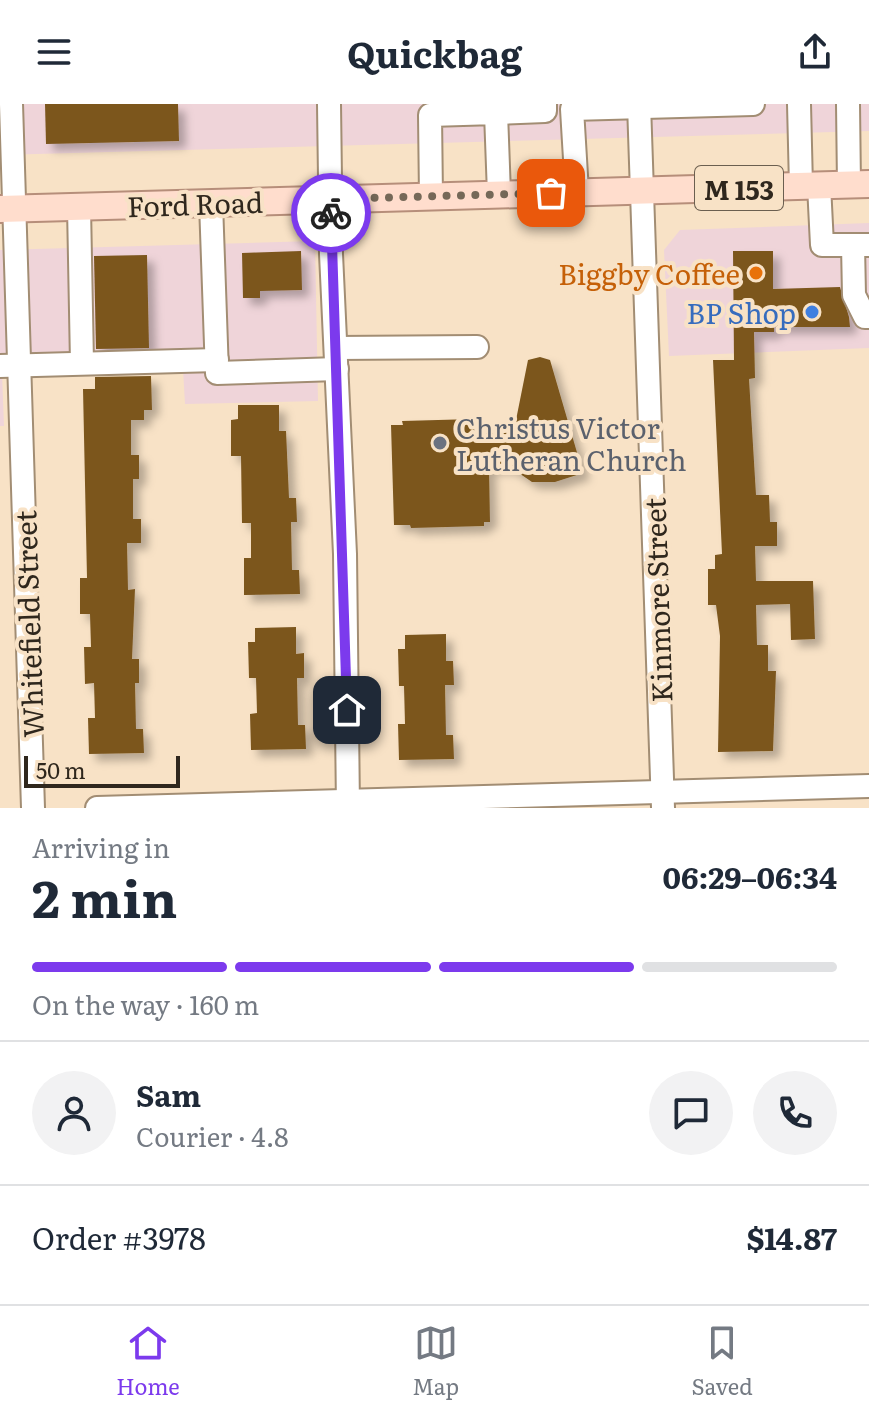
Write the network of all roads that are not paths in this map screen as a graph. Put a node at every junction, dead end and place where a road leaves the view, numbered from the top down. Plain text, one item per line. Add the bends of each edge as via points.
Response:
1 (11, 104) edge
2 (329, 104) edge
3 (545, 104) edge
4 (753, 104) edge
5 (799, 104) edge
6 (848, 104) edge
7 (639, 105) edge
8 (496, 113) junction
9 (859, 184) edge
10 (810, 185) junction
11 (642, 190) junction
12 (577, 192) junction
13 (499, 194) junction
14 (431, 197) junction
15 (331, 199) junction
16 (211, 203) junction
17 (79, 207) junction
18 (7, 209) edge
19 (861, 245) edge
20 (869, 317) edge
21 (477, 347) dead end
22 (337, 358) junction
23 (217, 360) junction
24 (82, 363) junction
25 (10, 365) edge
26 (869, 786) edge
27 (663, 800) edge
28 (348, 804) edge
29 (33, 808) edge
30 (97, 808) edge

1 - 18 street, Whitefield Street
2 - 15 street
3 - 8 street via 545,111
4 - 7 street
5 - 10 street
6 - 9 street
7 - 11 street, Kinmore Street
7 - 12 street via 572,109
8 - 13 street
8 - 14 street via 430,115
9 - 10 main road, Ford Road / M 153
10 - 11 main road, Ford Road / M 153
10 - 19 street via 822,245
11 - 12 main road, Ford Road / M 153
11 - 27 street, Kinmore Street
12 - 13 main road, Ford Road / M 153
13 - 14 main road, Ford Road / M 153
14 - 15 main road, Ford Road / M 153
15 - 16 main road, Ford Road / M 153
15 - 22 street
16 - 17 main road, Ford Road / M 153
16 - 23 street
17 - 18 main road, Ford Road / M 153
17 - 24 street
18 - 25 street, Whitefield Street
19 - 20 street via 854,295
21 - 22 street
22 - 23 street via 217,373
22 - 28 street
23 - 24 street
24 - 25 street
25 - 29 street, Whitefield Street
26 - 27 street
27 - 28 street
28 - 30 street

